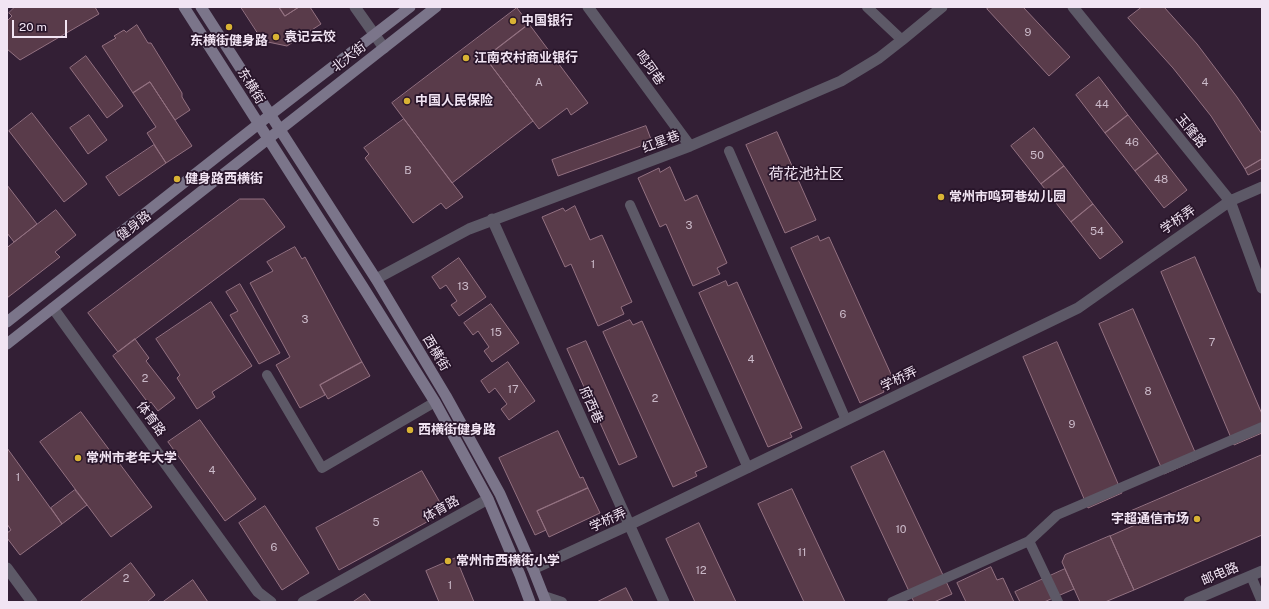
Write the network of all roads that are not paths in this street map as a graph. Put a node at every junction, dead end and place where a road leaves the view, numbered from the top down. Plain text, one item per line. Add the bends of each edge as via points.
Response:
1 (184, 7) edge
2 (201, 7) edge
3 (355, 7) edge
4 (410, 7) edge
5 (436, 7) edge
6 (588, 7) edge
7 (867, 7) edge
8 (942, 7) edge
9 (1073, 7) edge
10 (375, 35) junction
11 (902, 40) junction
12 (384, 48) junction
13 (270, 115) junction
14 (259, 124) junction
15 (279, 130) junction
16 (268, 139) junction
17 (690, 146) junction
18 (729, 151) dead end
19 (1262, 187) edge
20 (1230, 201) junction
21 (630, 205) dead end
22 (492, 219) junction
23 (376, 279) junction
24 (1262, 288) edge
25 (53, 308) junction
26 (7, 322) edge
27 (7, 344) edge
28 (267, 375) dead end
29 (435, 402) junction
30 (846, 420) junction
31 (1262, 427) edge
32 (748, 468) junction
33 (488, 499) junction
34 (629, 526) junction
35 (1029, 541) junction
36 (7, 568) edge
37 (533, 569) junction
38 (1262, 571) edge
39 (1250, 576) junction
40 (545, 599) edge
41 (32, 602) edge
42 (271, 602) edge
43 (303, 602) edge
44 (530, 602) edge
45 (562, 602) edge
46 (664, 602) edge
47 (892, 602) edge
48 (1058, 602) edge
49 (1190, 602) edge
50 (1262, 602) edge

1 - 14 main road, 东横街
2 - 13 main road, 东横街
3 - 10 street
4 - 10 main road, 北大街
5 - 12 main road, 北大街
6 - 17 street, 鸣珂巷
7 - 11 lane
8 - 11 street, 红星巷
9 - 20 street, 玉隆路
10 - 12 street
10 - 13 main road, 北大街
11 - 17 street, 红星巷 via 879,58 841,81
12 - 15 main road, 北大街
13 - 14 main road, 健身路
13 - 15 main road, 东横街
14 - 16 main road, 东横街
14 - 26 main road, 健身路
15 - 16 main road, 健身路
15 - 23 main road, 西横街
16 - 25 main road, 健身路
16 - 29 main road, 西横街
17 - 22 street, 红星巷
18 - 30 lane
19 - 20 street, 学桥弄
20 - 24 street, 玉隆路
20 - 30 street, 学桥弄 via 1078,308
21 - 32 lane
22 - 23 street, 红星巷 via 469,228
22 - 34 street, 府西巷
23 - 37 main road, 西横街 via 446,396 500,494
25 - 27 main road, 健身路
25 - 42 street, 体育路 via 258,592
28 - 29 lane via 322,468
29 - 33 main road, 西横街
30 - 32 street, 学桥弄
31 - 35 lane via 1057,515
32 - 34 street, 学桥弄
33 - 43 street, 体育路
33 - 44 main road, 西横街
34 - 37 street, 学桥弄
34 - 46 street, 府西巷
35 - 47 lane
35 - 48 lane
36 - 41 street
37 - 40 main road, 西横街
38 - 39 street, 邮电路
39 - 49 street, 邮电路
39 - 50 lane
40 - 45 lane

